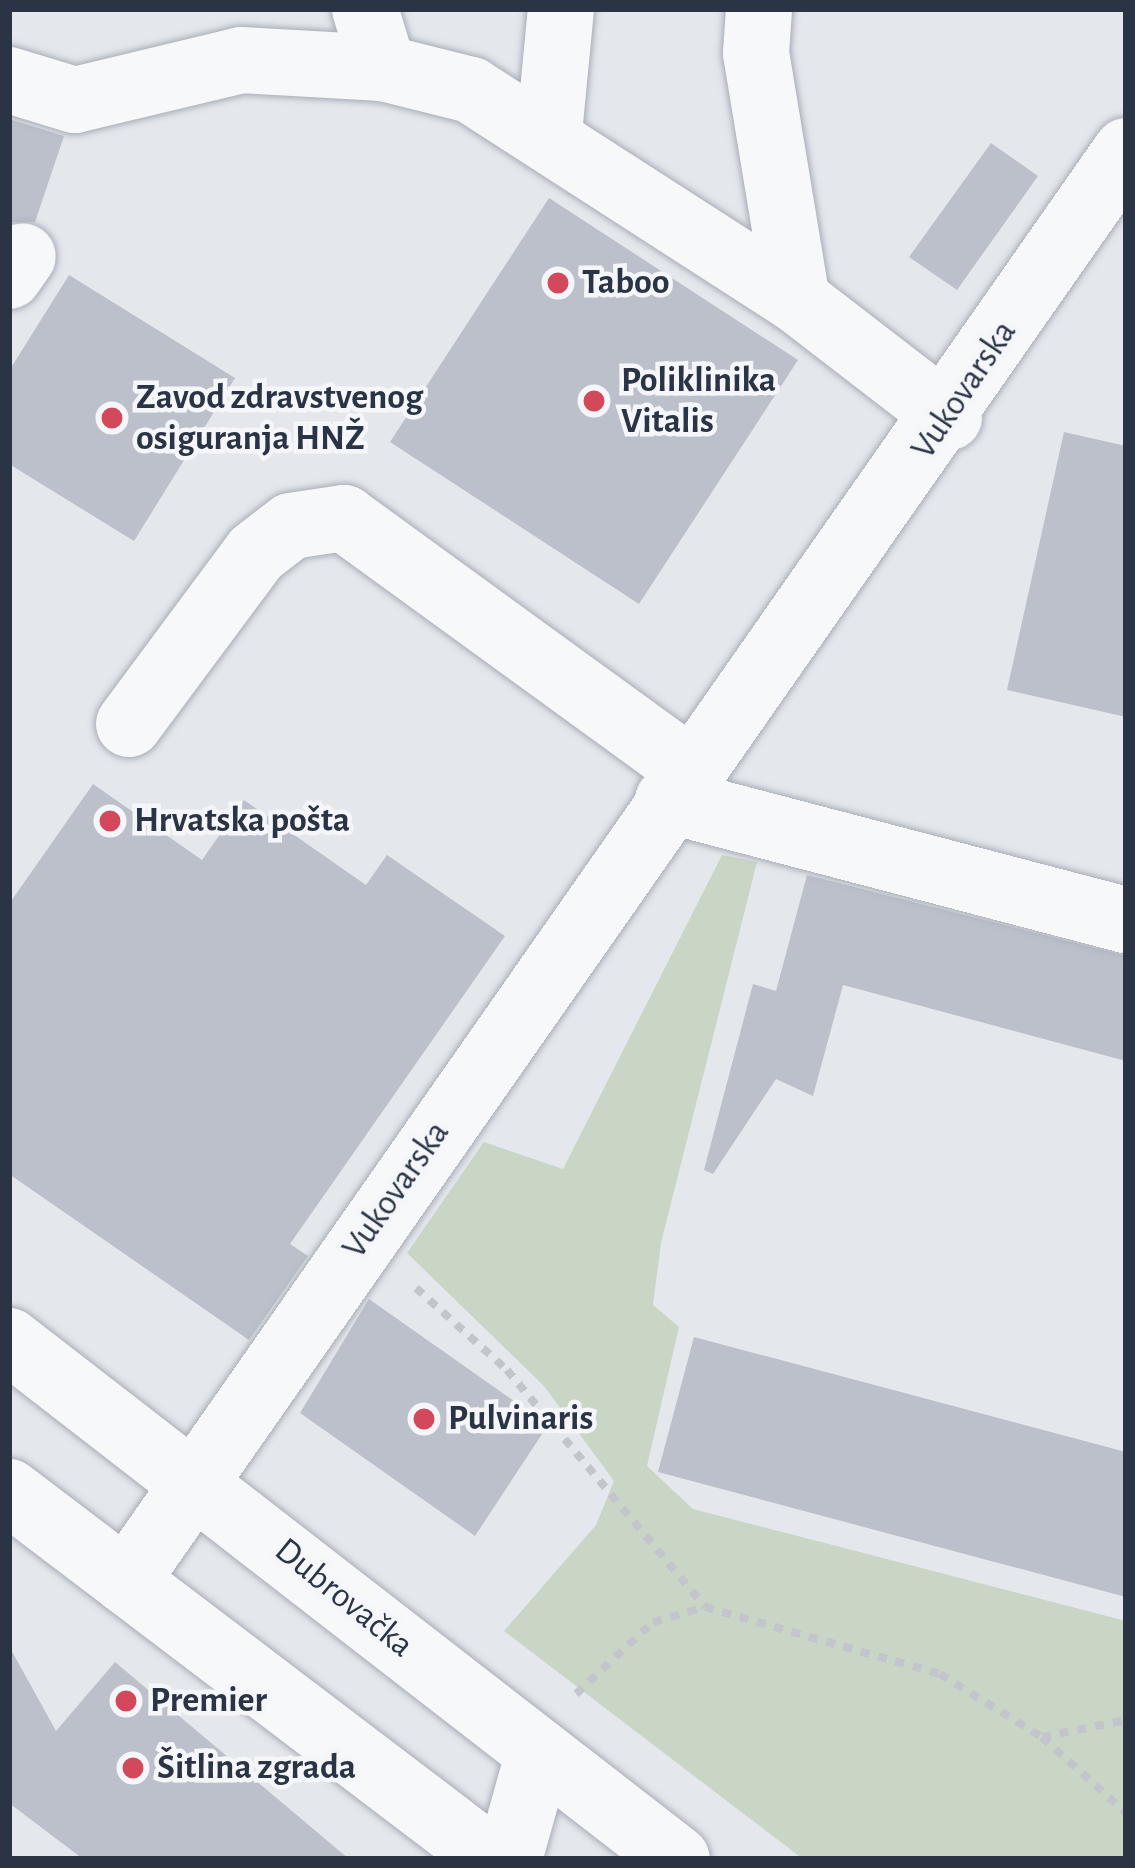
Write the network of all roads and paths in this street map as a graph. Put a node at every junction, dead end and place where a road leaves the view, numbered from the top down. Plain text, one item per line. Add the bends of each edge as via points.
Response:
1 (561, 9) edge
2 (759, 9) edge
3 (239, 34) edge
4 (374, 39) edge
5 (9, 80) edge
6 (549, 133) junction
7 (1126, 151) edge
8 (797, 300) junction
9 (949, 417) junction
10 (129, 724) dead end
11 (679, 784) junction
12 (1126, 920) edge
13 (410, 1283) dead end
14 (9, 1341) edge
15 (196, 1478) junction
16 (9, 1492) edge
17 (126, 1581) junction
18 (705, 1606) junction
19 (1126, 1720) edge
20 (1042, 1737) junction
21 (538, 1752) junction
22 (1126, 1813) edge
23 (652, 1851) edge
24 (492, 1859) edge
25 (508, 1859) edge

1 - 6 street
2 - 8 street via 756,53
3 - 4 street
3 - 5 street via 75,100
4 - 6 street
6 - 8 street
7 - 9 street, Vukovarska
8 - 9 street
9 - 11 street, Vukovarska
10 - 11 street via 256,553 291,526 344,518
11 - 12 street
11 - 15 street, Vukovarska
13 - 18 path via 507,1370
14 - 15 street, Dubrovačka
15 - 17 street, Vukovarska
15 - 21 street, Dubrovačka
16 - 17 street
17 - 24 street
18 - 20 path via 940,1674
18 - 21 path via 616,1648
19 - 20 path
20 - 22 path
21 - 23 street, Dubrovačka
21 - 25 street

